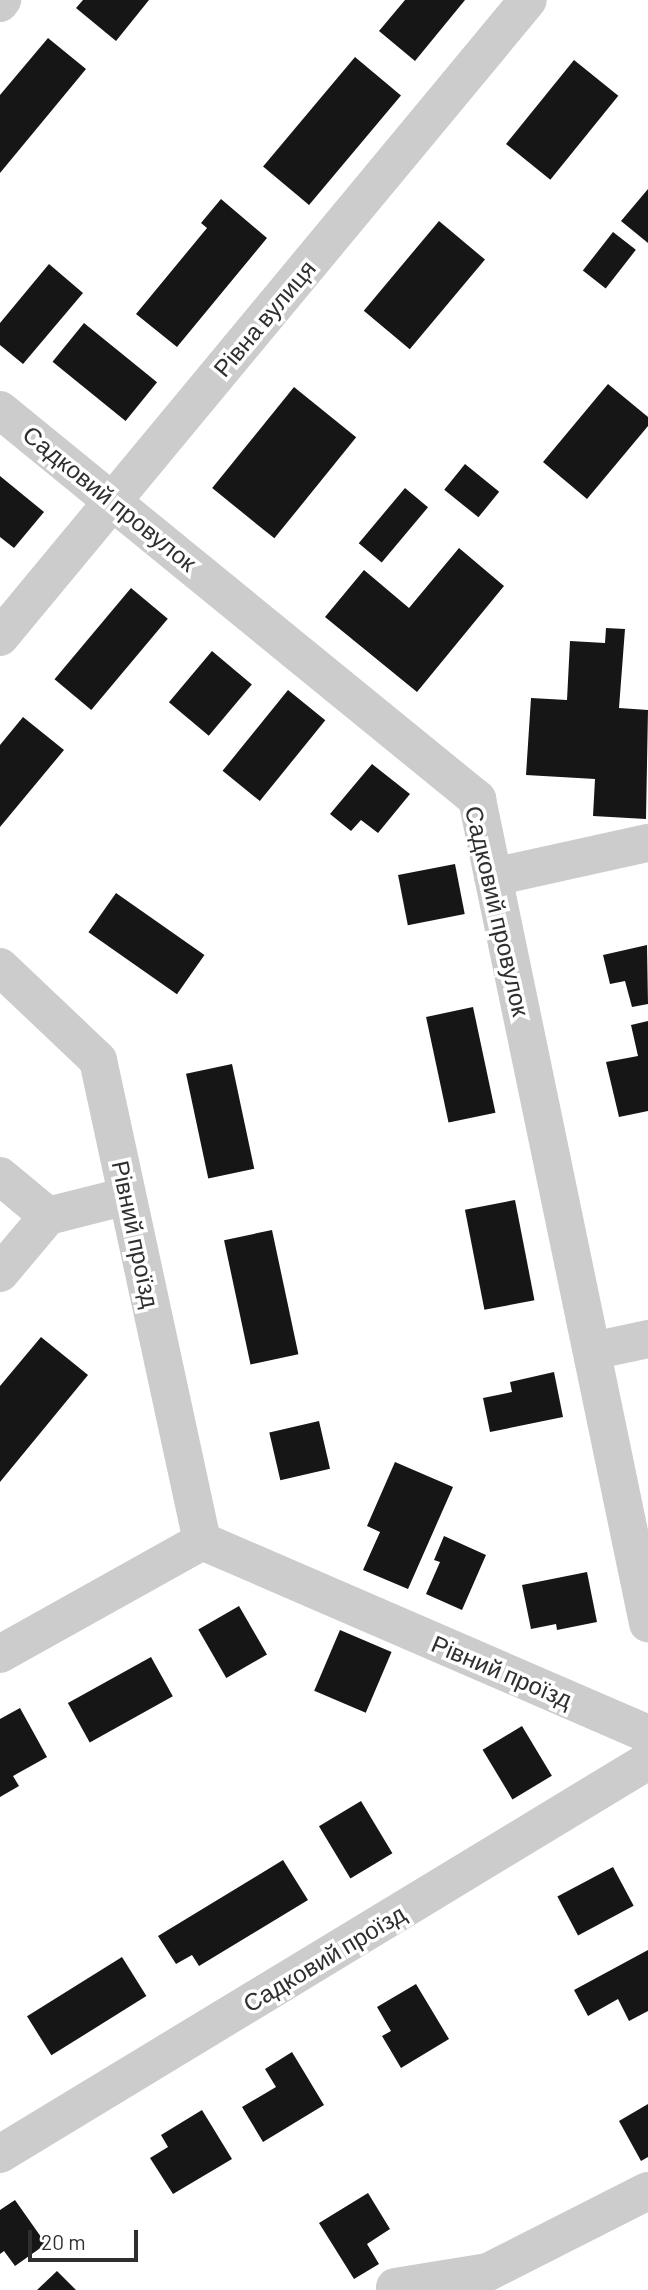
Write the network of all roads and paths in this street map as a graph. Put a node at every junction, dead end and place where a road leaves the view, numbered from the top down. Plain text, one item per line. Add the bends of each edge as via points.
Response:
1 (528, 0) edge
2 (0, 410) edge
3 (114, 500) junction
4 (0, 637) edge
5 (648, 843) edge
6 (493, 877) junction
7 (0, 967) edge
8 (0, 1176) edge
9 (127, 1196) junction
10 (48, 1216) junction
11 (0, 1273) edge
12 (648, 1339) edge
13 (592, 1351) junction
14 (202, 1541) junction
15 (648, 1623) edge
16 (0, 1654) edge
17 (648, 1734) edge
18 (648, 1761) edge
19 (0, 2154) edge
20 (648, 2192) edge
21 (395, 2287) dead end

1 - 3 street, Рівна вулиця
2 - 3 street, Садковий провулок
3 - 4 street, Рівна вулиця
3 - 6 street, Садковий провулок via 477,799
5 - 6 street
6 - 13 street, Садковий провулок
7 - 9 street, Рівний проїзд via 98,1060
8 - 10 street
9 - 10 street
9 - 14 street, Рівний проїзд
10 - 11 street
12 - 13 street
13 - 15 street, Садковий провулок
14 - 16 street
14 - 17 street, Рівний проїзд
18 - 19 street, Садковий проїзд
20 - 21 street via 488,2272

